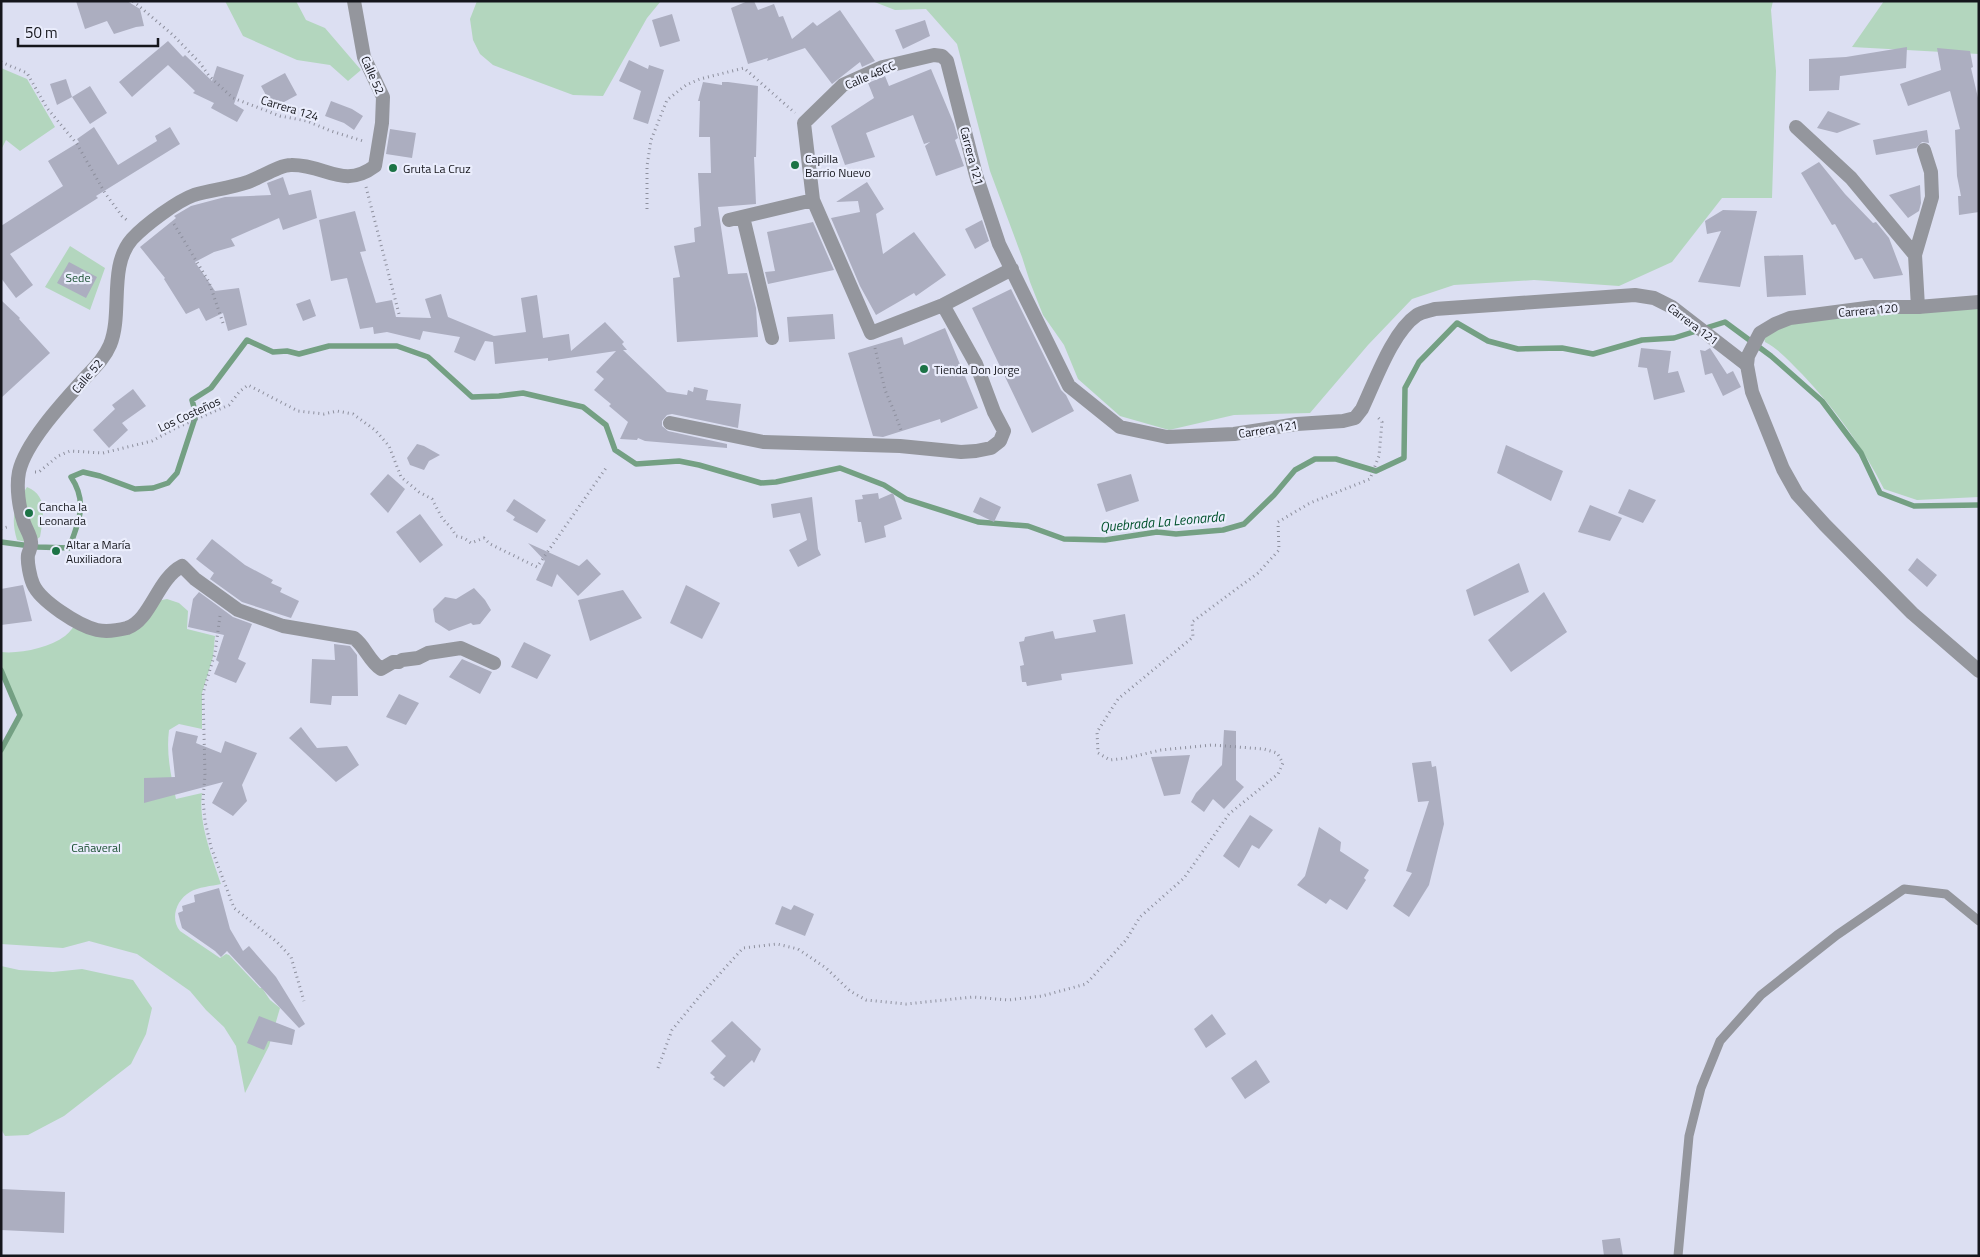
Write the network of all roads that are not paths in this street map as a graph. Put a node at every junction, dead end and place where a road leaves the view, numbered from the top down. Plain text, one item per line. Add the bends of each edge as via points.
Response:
1 (354, 1) edge
2 (948, 61) joint
3 (1796, 127) dead end
4 (1924, 150) dead end
5 (813, 200) junction
6 (743, 217) junction
7 (729, 220) dead end
8 (1915, 255) junction
9 (1012, 269) junction
10 (1979, 302) edge
11 (943, 305) junction
12 (1918, 307) junction
13 (772, 338) dead end
14 (1747, 360) junction
15 (670, 423) dead end
16 (494, 663) dead end
17 (1979, 671) edge
18 (1979, 921) edge
19 (1678, 1256) edge

1 - 16 street, Calle 52 via 364,56 383,98 375,166 354,177 344,177 317,168 289,165 247,182 192,196 164,212 132,240 121,264 110,345 95,368 38,435 19,472 18,491 31,542 28,557 33,583 54,607 98,630 114,630 129,628 142,617 162,583 172,571 182,566 238,610 283,626 354,638 381,669 428,653 461,648
2 - 5 street, Calle 48CC via 934,55 883,67 843,86 804,123
2 - 9 street, Carrera 121 via 978,183 999,244
3 - 8 street via 1851,178
4 - 8 street via 1931,172 1932,196
5 - 6 street
5 - 11 street via 871,333
6 - 7 street
6 - 13 street
8 - 12 street
9 - 11 street
9 - 14 street, Carrera 121 via 1070,386 1120,427 1167,437 1234,434 1355,418 1405,324 1418,314 1435,309 1635,295 1654,298
10 - 12 street, Carrera 120
11 - 15 street via 976,364 1004,431 992,448 976,451 763,442
12 - 14 street, Carrera 120 via 1874,307 1790,318 1760,333
14 - 17 street via 1752,392 1782,470 1797,494 1912,612
18 - 19 lane via 1946,894 1904,889 1837,935 1761,995 1720,1041 1701,1088 1689,1136

